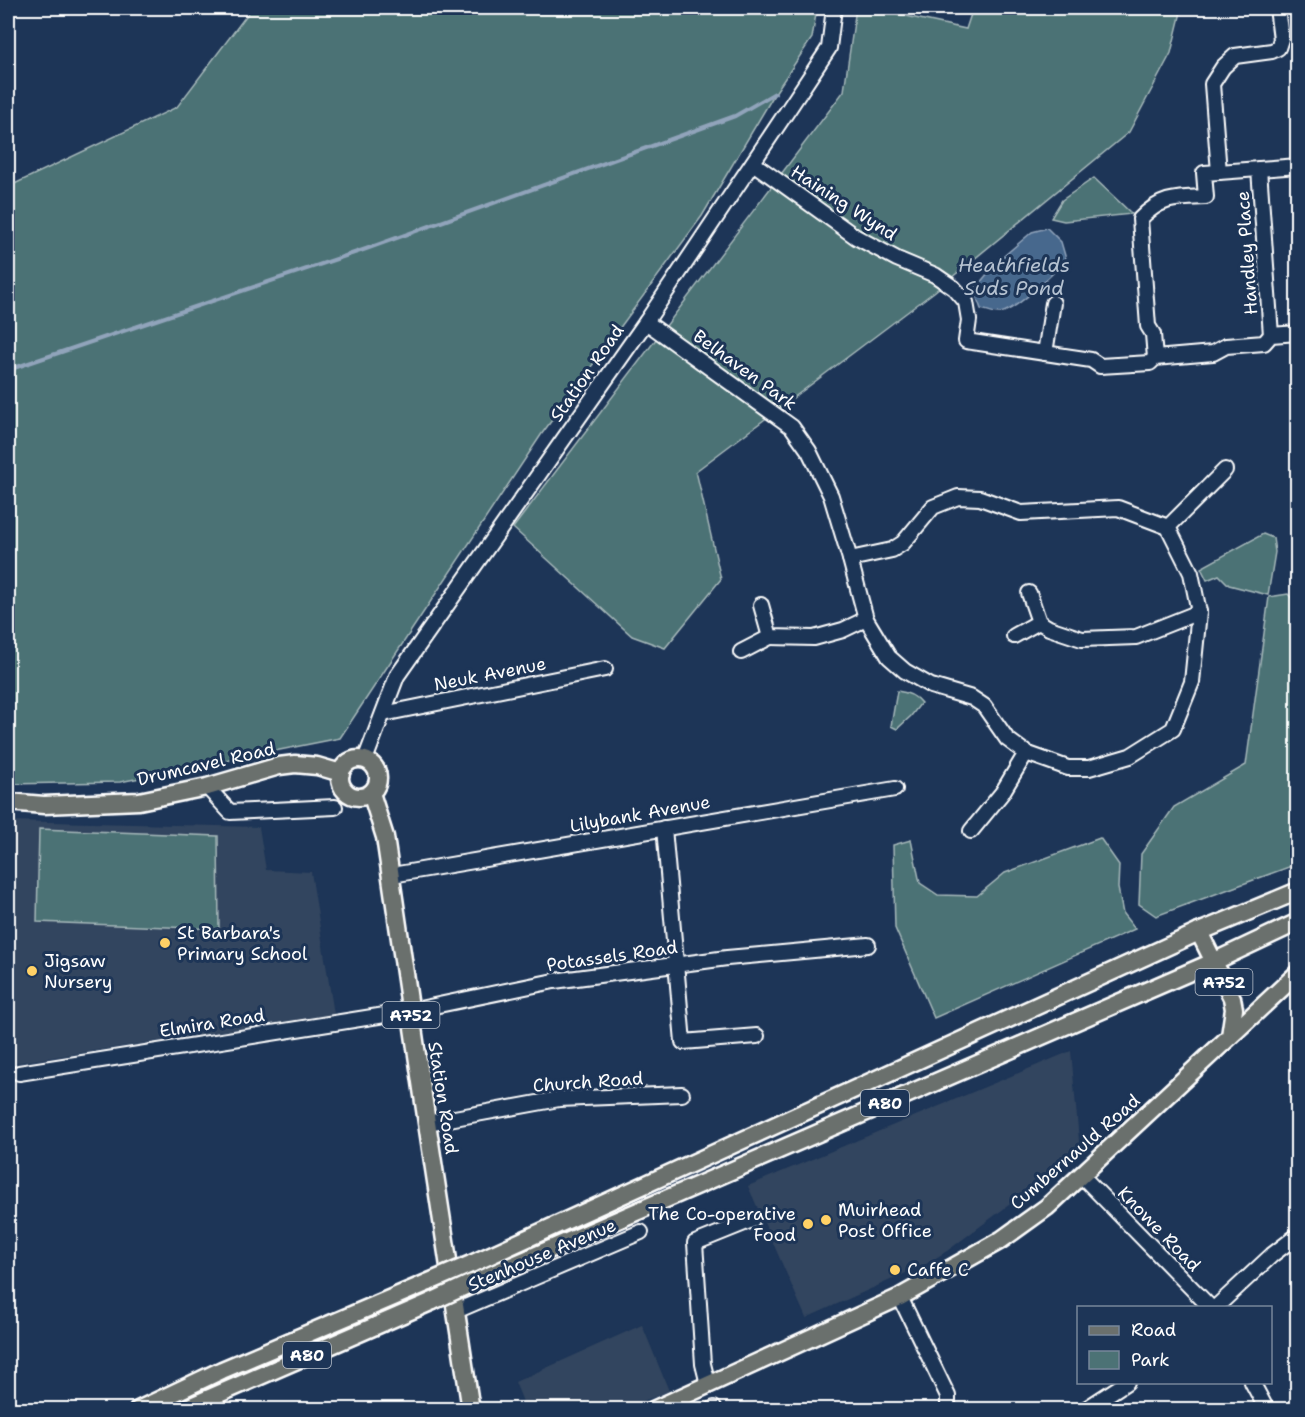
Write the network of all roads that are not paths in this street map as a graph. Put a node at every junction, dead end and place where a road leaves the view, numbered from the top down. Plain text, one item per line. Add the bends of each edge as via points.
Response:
1 (834, 8) edge
2 (1277, 8) edge
3 (753, 163) junction
4 (1298, 166) edge
5 (1259, 169) junction
6 (1219, 172) junction
7 (1053, 303) dead end
8 (646, 322) junction
9 (1298, 333) edge
10 (1271, 335) junction
11 (1045, 353) junction
12 (1155, 358) junction
13 (1225, 470) dead end
14 (1168, 527) junction
15 (850, 559) junction
16 (1029, 593) dead end
17 (760, 605) dead end
18 (1200, 612) junction
19 (866, 620) junction
20 (1040, 622) junction
21 (1014, 636) dead end
22 (770, 637) junction
23 (741, 652) dead end
24 (605, 669) dead end
25 (383, 714) junction
26 (1026, 753) junction
27 (365, 759) junction
28 (341, 773) junction
29 (207, 787) junction
30 (895, 789) dead end
31 (371, 793) junction
32 (8, 802) edge
33 (335, 807) dead end
34 (664, 828) junction
35 (971, 831) dead end
36 (392, 875) junction
37 (1298, 891) edge
38 (1298, 922) edge
39 (1199, 932) junction
40 (868, 945) dead end
41 (1213, 962) junction
42 (675, 966) junction
43 (1298, 974) edge
44 (410, 1011) junction
45 (757, 1036) dead end
46 (1230, 1036) junction
47 (19, 1073) dead end
48 (682, 1094) dead end
49 (427, 1123) junction
50 (1082, 1176) junction
51 (752, 1220) dead end
52 (641, 1232) dead end
53 (1298, 1235) edge
54 (900, 1297) junction
55 (1211, 1306) edge
56 (1215, 1306) edge
57 (456, 1311) junction
58 (708, 1384) junction
59 (1125, 1384) edge
60 (1253, 1384) edge
61 (671, 1406) edge
62 (138, 1410) edge
63 (182, 1410) edge
64 (471, 1410) edge
65 (653, 1410) edge
66 (948, 1410) edge
67 (1084, 1410) edge
68 (1267, 1410) edge

1 - 3 street, Station Road via 829,48
2 - 6 street via 1281,39 1278,48 1235,56 1212,84
3 - 8 street, Station Road
3 - 11 street, Haining Wynd via 856,237 954,288 966,302 966,341
4 - 5 street
5 - 6 street
5 - 10 street, Handley Place
6 - 12 street via 1204,173 1206,197 1169,198 1140,219 1148,326 1153,334
7 - 11 street
8 - 15 street, Belhaven Park via 792,427 831,496
8 - 25 street, Station Road via 397,676
9 - 10 street, Haining Wynd
10 - 12 street, Haining Wynd via 1264,343
11 - 12 street, Haining Wynd via 1091,360 1100,366 1150,363
13 - 14 street
14 - 15 street via 1118,508 1021,513 980,498 958,497 933,507 903,543 892,550
14 - 18 street, Belhaven Park via 1191,573
15 - 19 street, Belhaven Park
16 - 20 street
17 - 22 street
18 - 20 street via 1136,636 1082,639
18 - 26 street, Belhaven Park via 1192,682 1173,729 1130,756 1089,768 1068,768
19 - 22 street via 814,638
19 - 26 street, Belhaven Park via 890,657 905,671 931,686 972,698 984,706 1007,739
20 - 21 street
22 - 23 street
24 - 25 street, Neuk Avenue
25 - 27 street, Station Road
26 - 35 street via 1002,793
27 - 28 main road via 352,760
27 - 31 main road, Station Road via 375,766 379,777
28 - 29 main road, Drumcavel Road via 306,764 279,766
28 - 31 main road via 340,782 347,793 360,797
29 - 32 main road, Drumcavel Road via 139,801 44,805
29 - 33 street via 230,812
30 - 34 street, Lilybank Avenue
31 - 36 main road, Station Road / A752 via 386,837
34 - 36 street, Lilybank Avenue
34 - 42 street
36 - 44 main road, Station Road / A752
37 - 39 main road, A80
38 - 41 main road, A80
39 - 41 main road, A752
39 - 62 main road, A80, bridge via 471,1264
40 - 42 street, Potassels Road
41 - 46 main road, A752 via 1234,1009
41 - 63 main road, A80, bridge
42 - 44 street, Potassels Road via 554,981
42 - 45 street via 682,1042
43 - 46 main road, Cumbernauld Road / A752
44 - 47 street, Elmira Road
44 - 49 main road, Station Road / A752
46 - 50 main road, Cumbernauld Road / A752
48 - 49 street, Church Road via 559,1099
49 - 57 main road, Station Road / A752
50 - 54 main road, Cumbernauld Road / A752 via 1001,1240
50 - 55 street, Knowe Road
51 - 58 street via 695,1243 703,1364
52 - 57 street, Stenhouse Avenue
53 - 56 street
54 - 58 main road, Cumbernauld Road / A752
54 - 66 street via 948,1396
57 - 64 main road, Station Road / A752
58 - 61 main road, Cumbernauld Road / A752
59 - 67 street
60 - 68 street
61 - 65 main road, Cumbernauld Road / A752

